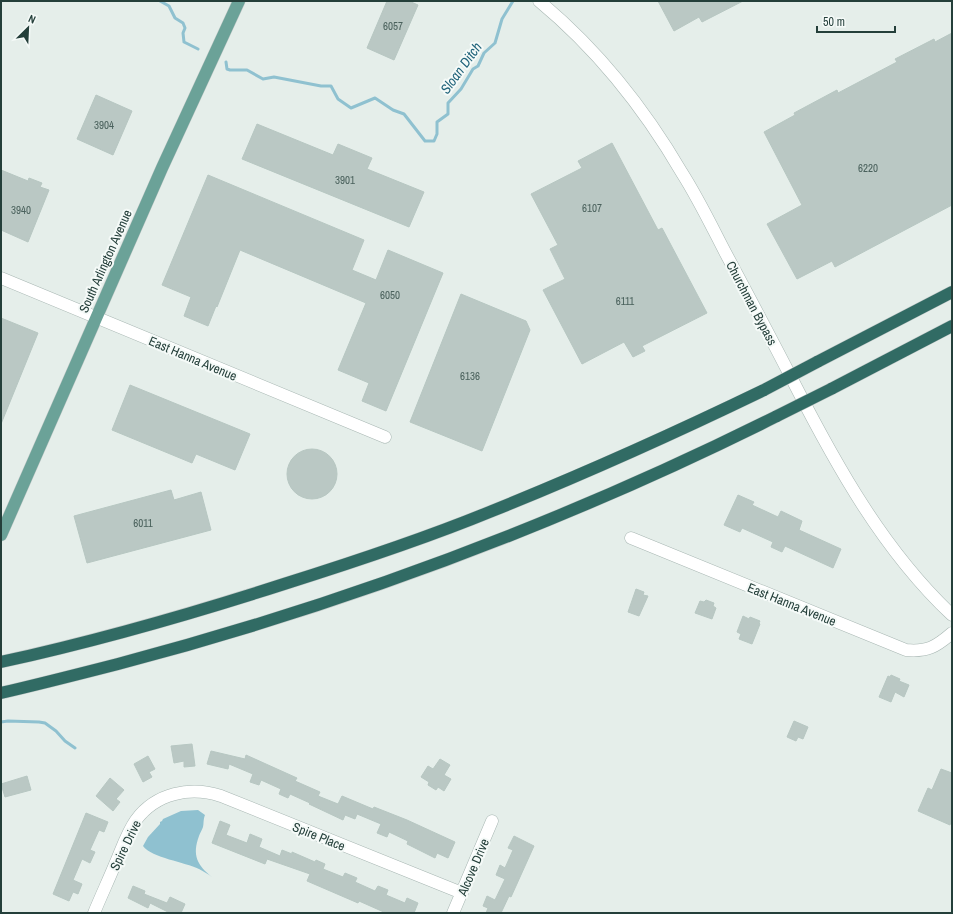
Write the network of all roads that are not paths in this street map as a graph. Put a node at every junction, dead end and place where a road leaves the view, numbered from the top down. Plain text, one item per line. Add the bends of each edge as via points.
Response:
1 (239, 1) edge
2 (539, 1) edge
3 (1, 278) edge
4 (952, 292) edge
5 (96, 317) junction
6 (952, 326) edge
7 (385, 437) dead end
8 (1, 535) edge
9 (631, 538) dead end
10 (952, 615) edge
11 (952, 633) edge
12 (1, 662) edge
13 (1, 693) edge
14 (174, 793) joint
15 (492, 821) dead end
16 (462, 894) junction
17 (94, 913) edge
18 (453, 913) edge

1 - 5 main road, South Arlington Avenue
2 - 10 street, Churchman Bypass via 581,40 625,88 660,136 687,181 845,477 895,552
3 - 5 street, East Hanna Avenue
4 - 12 highway, bridge via 764,390 491,512 303,578 193,613
5 - 7 street, East Hanna Avenue
5 - 8 main road, South Arlington Avenue
6 - 13 highway, bridge via 831,389 665,470 503,538 396,579 261,624
9 - 11 street, East Hanna Avenue via 906,650 930,649
14 - 16 street, Spire Place via 200,791 221,796
14 - 17 street, Spire Drive via 150,806 135,821
15 - 16 street, Alcove Drive
16 - 18 street, Alcove Drive

